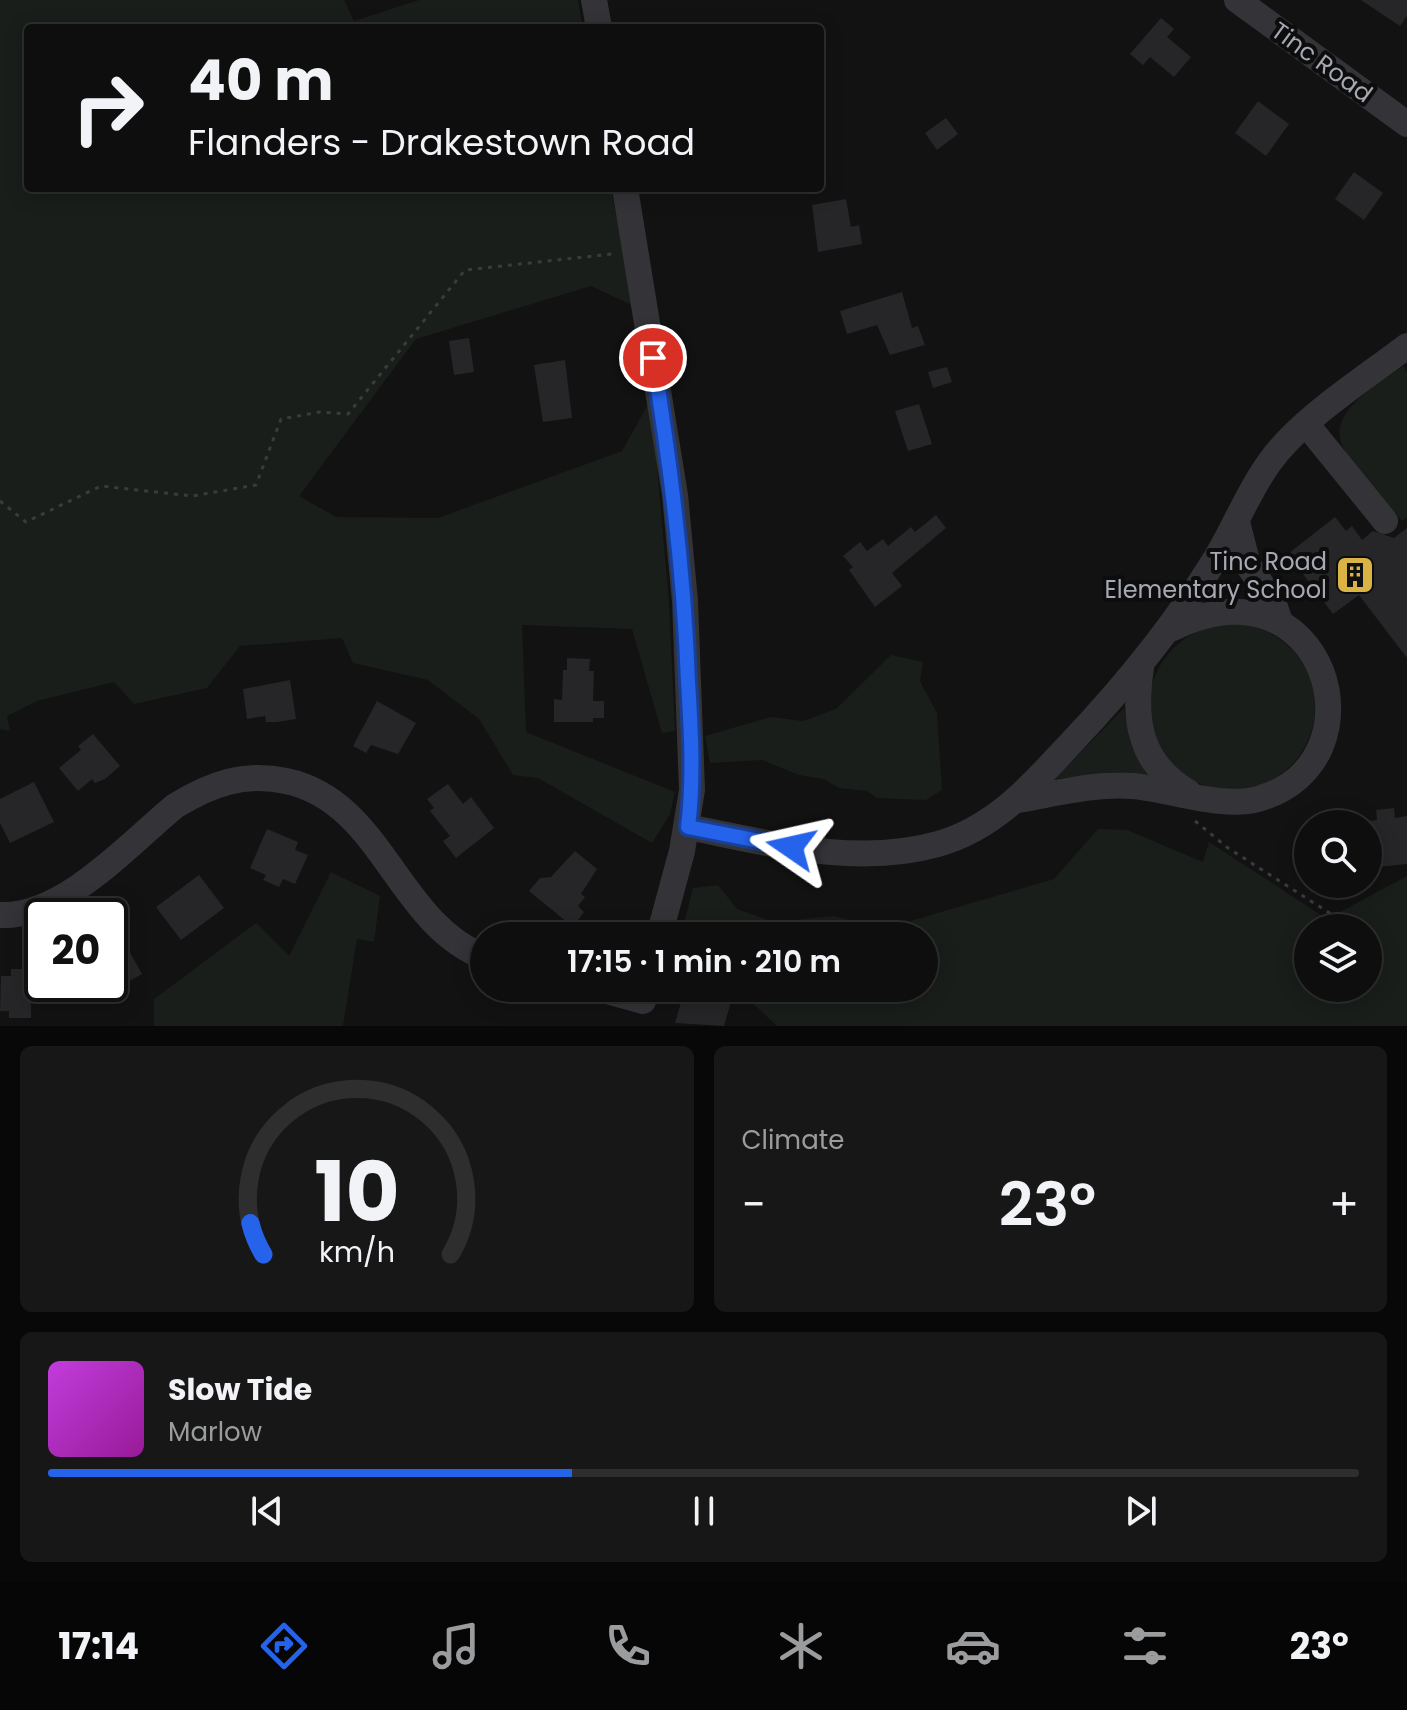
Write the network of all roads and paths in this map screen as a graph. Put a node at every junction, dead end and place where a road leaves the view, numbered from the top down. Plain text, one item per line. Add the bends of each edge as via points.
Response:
1 (594, 0) edge
2 (1237, 0) edge
3 (598, 24) edge
4 (1407, 124) edge
5 (626, 192) edge
6 (636, 251) junction
7 (1407, 346) edge
8 (1307, 425) junction
9 (0, 501) edge
10 (1385, 521) dead end
11 (1237, 522) junction
12 (1280, 622) junction
13 (1170, 629) junction
14 (1141, 667) junction
15 (1018, 800) junction
16 (1192, 806) junction
17 (688, 827) junction
18 (1331, 914) edge
19 (0, 915) edge
20 (663, 922) edge
21 (470, 948) edge

1 - 3 street
2 - 4 street, Tinc Road
5 - 6 street
6 - 9 path via 465,270 348,414 320,412 281,419 256,485 192,496 101,486 26,522
6 - 17 street via 682,556 692,765
7 - 8 street
8 - 10 street
8 - 11 street via 1270,461
11 - 12 street via 1248,565 1273,601
11 - 13 street
12 - 13 street via 1259,613 1226,610
12 - 16 street via 1308,647 1326,682 1327,721 1314,757 1289,784 1256,800
13 - 14 street
14 - 15 street
14 - 16 street via 1136,701 1140,736 1158,768
15 - 16 street via 1130,785
15 - 17 street via 956,838 904,851 811,850
16 - 18 path via 1228,848
17 - 20 street
19 - 21 street via 33,911 63,898 195,794 234,779 271,778 315,789 343,807 437,926

